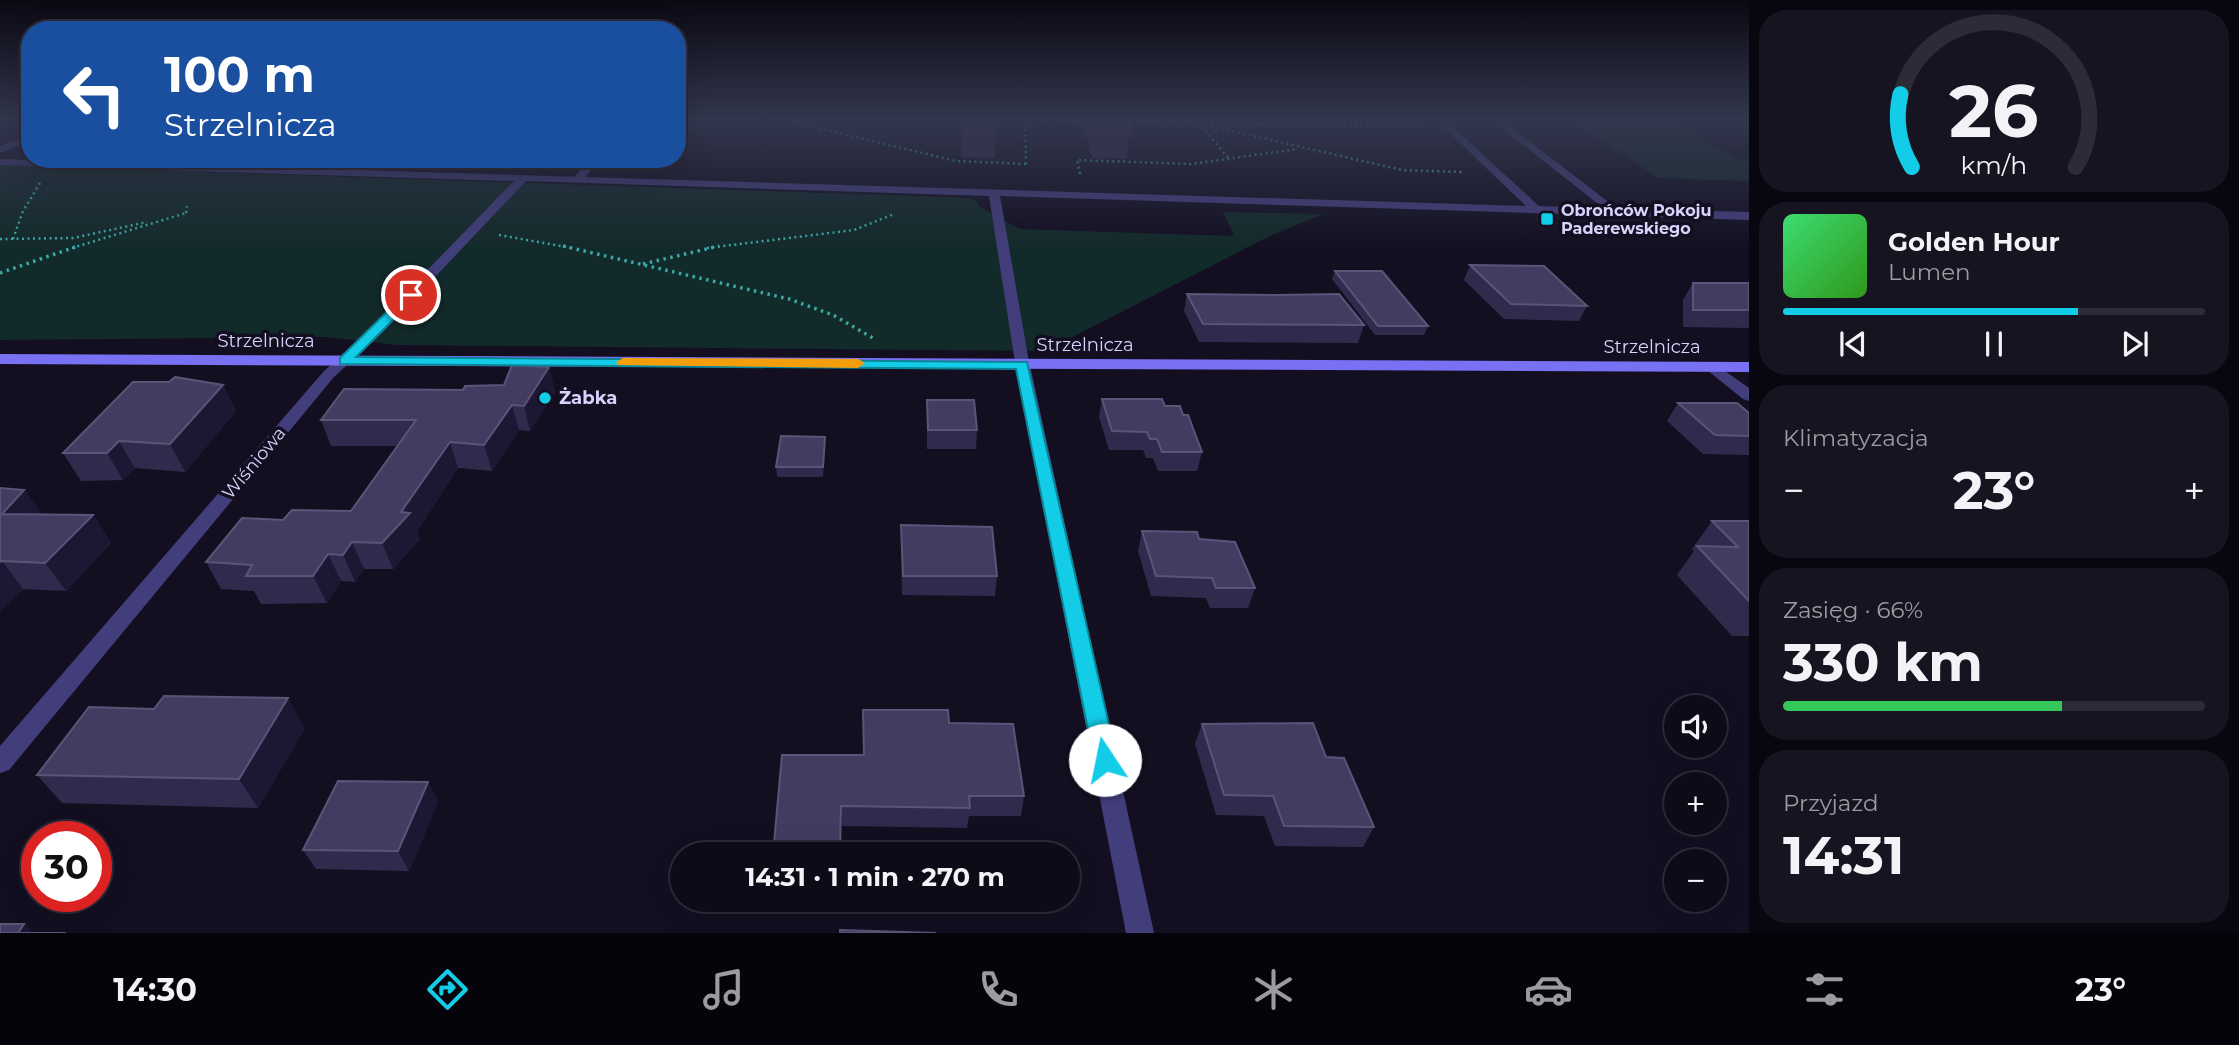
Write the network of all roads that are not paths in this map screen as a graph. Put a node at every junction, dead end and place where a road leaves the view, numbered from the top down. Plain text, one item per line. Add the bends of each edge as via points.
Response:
1 (0, 162) edge
2 (1486, 162) edge
3 (1550, 162) edge
4 (21, 163) edge
5 (208, 168) edge
6 (587, 168) edge
7 (524, 177) junction
8 (579, 178) junction
9 (994, 192) junction
10 (1537, 210) junction
11 (1615, 212) junction
12 (1749, 216) edge
13 (0, 359) edge
14 (344, 361) junction
15 (1023, 365) junction
16 (1712, 367) junction
17 (1749, 367) edge
18 (1749, 396) edge
19 (0, 763) edge
20 (1140, 933) edge

1 - 4 street
2 - 10 street
3 - 11 street
5 - 7 street
6 - 8 street
7 - 8 street
7 - 14 street, Wiśniowa
8 - 9 street
9 - 10 street
9 - 15 street
10 - 11 street
11 - 12 street
13 - 14 street, Strzelnicza
14 - 15 street, Strzelnicza
14 - 19 street, Wiśniowa
15 - 16 street, Strzelnicza
15 - 20 street
16 - 17 street, Strzelnicza
16 - 18 street

